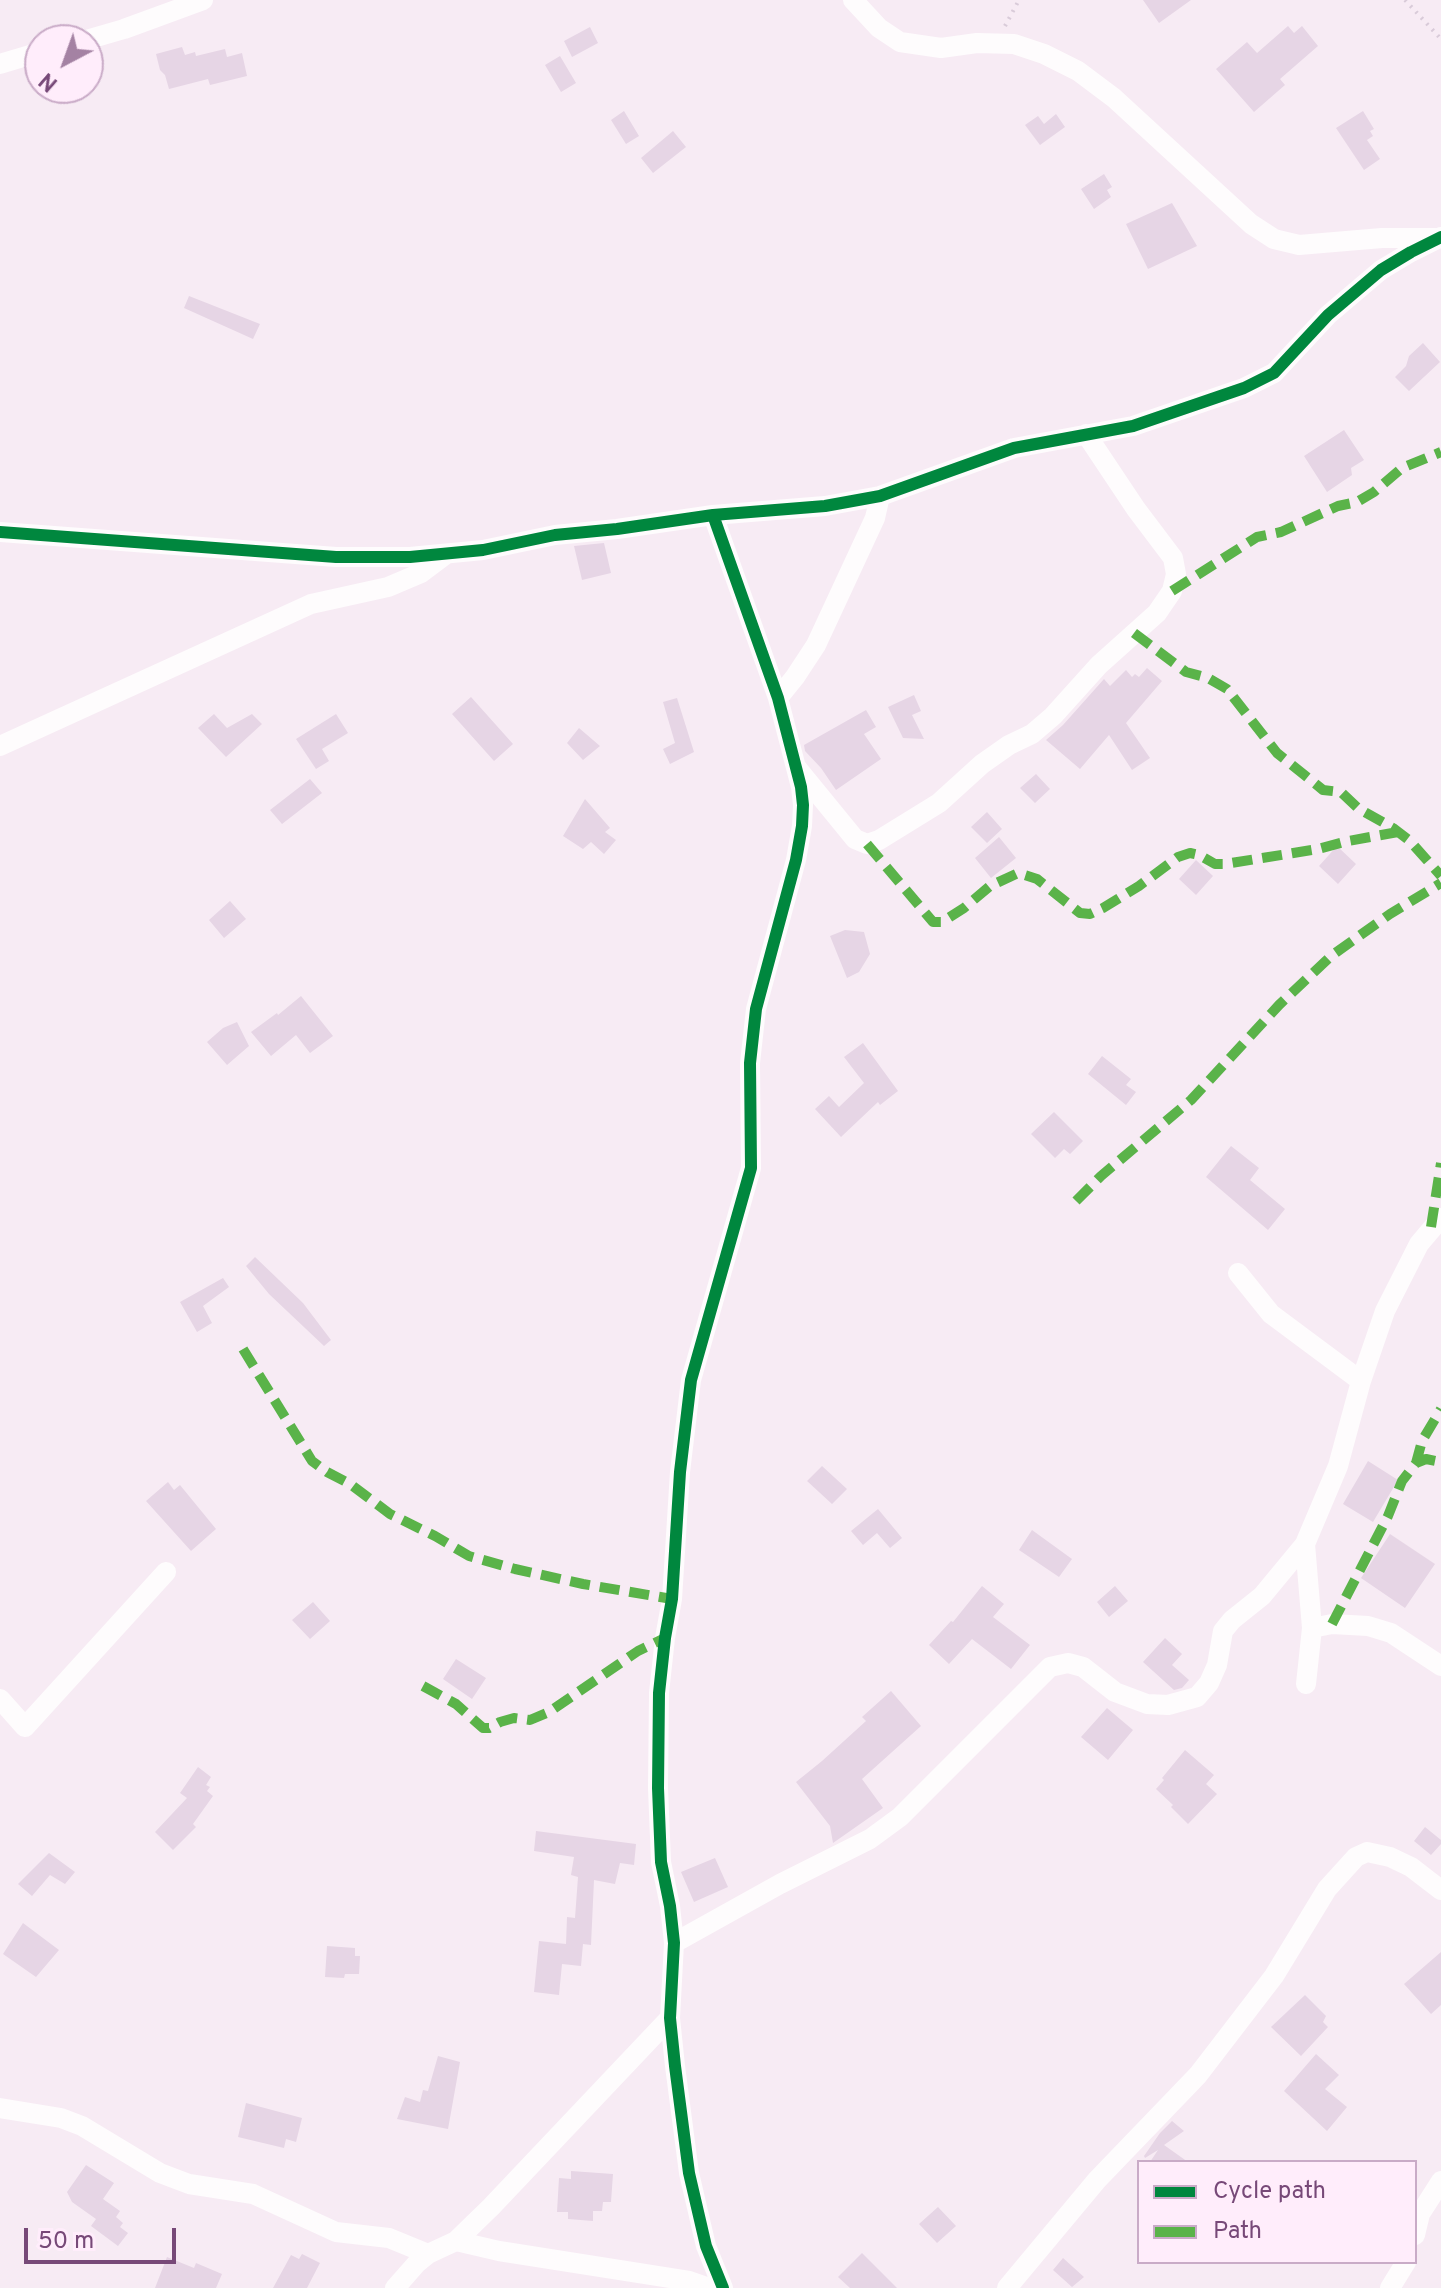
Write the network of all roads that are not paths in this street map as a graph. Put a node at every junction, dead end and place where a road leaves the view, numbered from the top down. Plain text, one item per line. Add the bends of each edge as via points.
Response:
1 (203, 0) edge
2 (853, 0) edge
3 (104, 35) edge
4 (24, 57) edge
5 (0, 64) edge
6 (1440, 238) edge
7 (1086, 434) junction
8 (880, 496) junction
9 (713, 515) junction
10 (0, 532) edge
11 (445, 555) junction
12 (778, 698) junction
13 (0, 746) edge
14 (795, 765) junction
15 (1441, 1218) edge
16 (1238, 1273) dead end
17 (1361, 1381) junction
18 (1305, 1544) junction
19 (166, 1572) dead end
20 (1312, 1628) junction
21 (1441, 1666) edge
22 (1306, 1684) dead end
23 (0, 1699) edge
24 (1441, 1890) edge
25 (674, 1943) junction
26 (670, 2018) junction
27 (0, 2108) edge
28 (1441, 2181) edge
29 (1417, 2227) edge
30 (456, 2241) junction
31 (428, 2254) junction
32 (1405, 2264) edge
33 (395, 2288) edge
34 (709, 2288) edge
35 (723, 2288) edge
36 (1007, 2288) edge
37 (1390, 2288) edge

1 - 3 street
2 - 6 street via 900,42 941,48 1014,44 1078,71 1274,239 1299,245
4 - 5 street
6 - 7 street via 1381,270 1328,315 1274,373 1133,426
7 - 8 street via 1014,448
7 - 14 street via 1173,558 1172,591 1157,613 1032,734 1009,745 939,803 879,840 867,844 855,839
8 - 9 street
8 - 12 street via 875,518 816,645
9 - 11 street
9 - 12 street
10 - 11 street via 336,557
11 - 13 street via 388,587 311,604
12 - 14 street
14 - 25 street via 802,826 756,1009 750,1063 751,1168 691,1380 680,1472 672,1599 659,1693 661,1862
15 - 17 street via 1406,1266
16 - 17 street via 1271,1314
17 - 18 street via 1338,1466
18 - 20 street
18 - 25 street via 1262,1596 1223,1631 1217,1665 1197,1697 1147,1704 1115,1692 1083,1667 1050,1667 900,1817 870,1839
19 - 23 street via 25,1727
20 - 21 street via 1368,1626 1391,1633
20 - 22 street
24 - 36 street via 1390,1857 1367,1852 1356,1857 1327,1889 1274,1976 1198,2075 1097,2180
25 - 26 street
26 - 30 street
26 - 35 street via 689,2173 706,2246
27 - 31 street via 82,2126 160,2173 189,2184 253,2194 336,2232 389,2238
28 - 29 street
30 - 31 street
30 - 34 street
31 - 33 street
32 - 37 street

